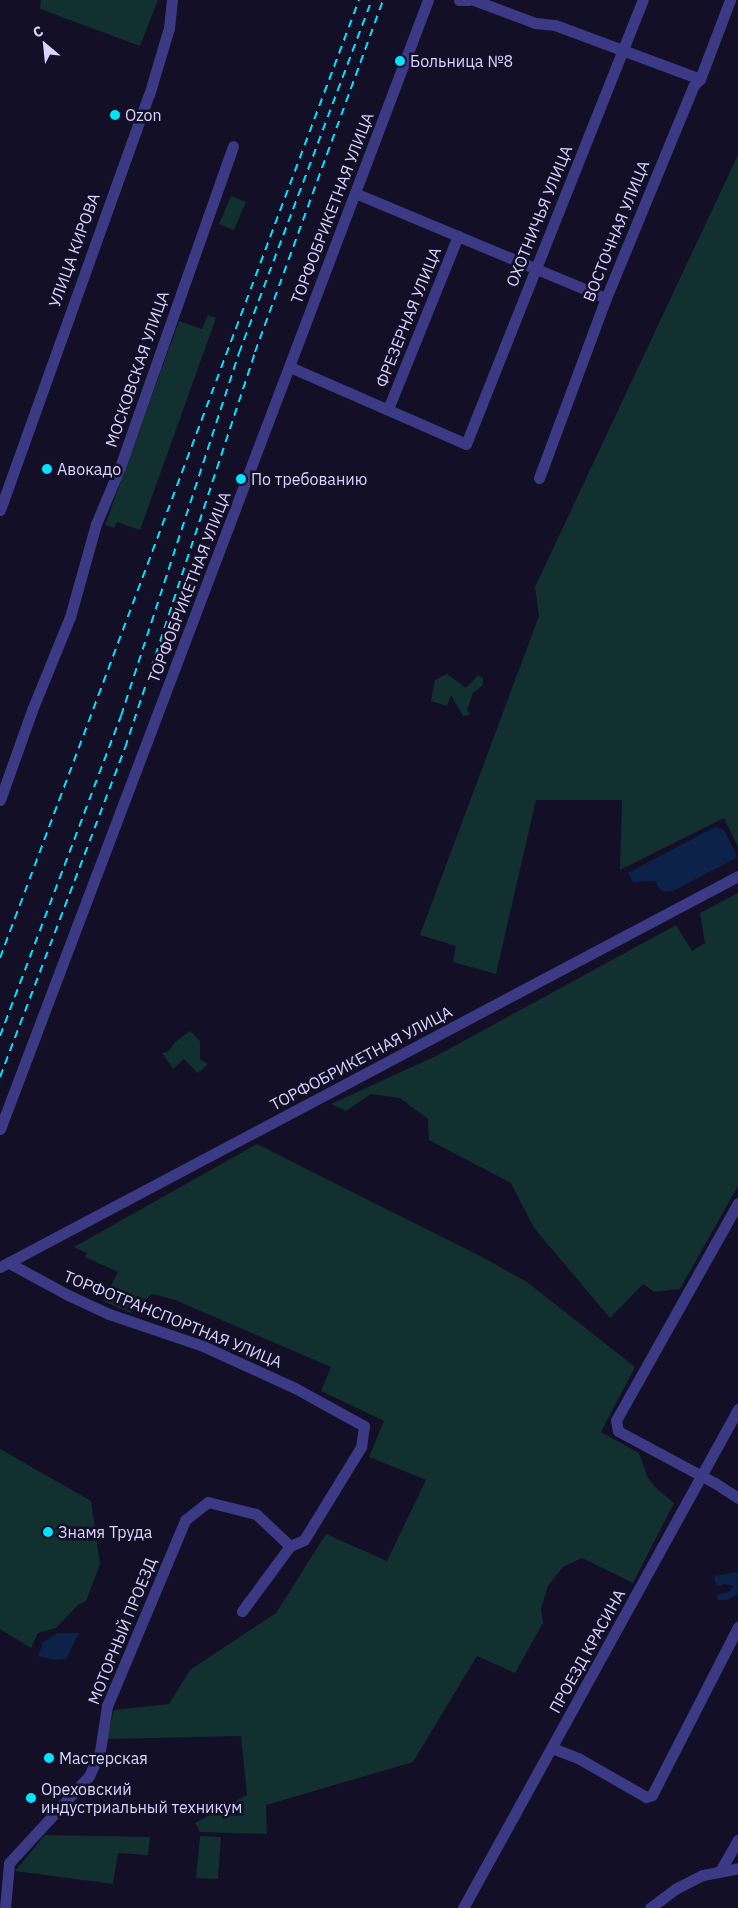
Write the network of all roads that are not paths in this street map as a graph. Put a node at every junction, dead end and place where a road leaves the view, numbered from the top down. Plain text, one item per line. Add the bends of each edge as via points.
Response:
1 (172, 0) edge
2 (428, 0) edge
3 (459, 0) edge
4 (468, 0) edge
5 (474, 0) edge
6 (643, 0) edge
7 (730, 0) edge
8 (623, 50) junction
9 (700, 79) junction
10 (233, 146) dead end
11 (355, 192) junction
12 (458, 236) junction
13 (535, 269) junction
14 (606, 298) junction
15 (290, 367) junction
16 (388, 409) junction
17 (539, 478) dead end
18 (0, 510) edge
19 (0, 800) edge
20 (738, 876) edge
21 (0, 1129) edge
22 (738, 1203) edge
23 (4, 1265) edge
24 (738, 1409) edge
25 (701, 1476) junction
26 (738, 1498) edge
27 (290, 1546) junction
28 (242, 1611) dead end
29 (738, 1627) edge
30 (552, 1748) junction
31 (738, 1840) edge
32 (738, 1868) edge
33 (720, 1871) junction
34 (5, 1908) edge
35 (463, 1908) edge
36 (650, 1908) edge

1 - 18 street, УЛИЦА КИРОВА via 169,28 149,95
2 - 11 street, ТОРФОБРИКЕТНАЯ УЛИЦА
3 - 4 street
5 - 8 street
6 - 8 street, ОХОТНИЧЬЯ УЛИЦА
7 - 9 street, ВОСТОЧНАЯ УЛИЦА
8 - 9 street
8 - 13 street, ОХОТНИЧЬЯ УЛИЦА
9 - 14 street, ВОСТОЧНАЯ УЛИЦА via 694,85
10 - 19 street, МОСКОВСКАЯ УЛИЦА via 120,467 96,524 70,617
11 - 12 street
11 - 15 street, ТОРФОБРИКЕТНАЯ УЛИЦА
12 - 13 street
12 - 16 street, ФРЕЗЕРНАЯ УЛИЦА
13 - 14 street
13 - 16 street, ОХОТНИЧЬЯ УЛИЦА via 466,444
14 - 17 street, ВОСТОЧНАЯ УЛИЦА
15 - 16 street
15 - 21 street, ТОРФОБРИКЕТНАЯ УЛИЦА
20 - 23 street, ТОРФОБРИКЕТНАЯ УЛИЦА
22 - 25 street via 616,1420 618,1431
23 - 27 street, ТОРФОТРАНСПОРТНАЯ УЛИЦА via 109,1314 203,1346 295,1388 364,1426 361,1447 304,1540
24 - 25 street, ПРОЕЗД КРАСИНА
25 - 26 street
25 - 30 street, ПРОЕЗД КРАСИНА
27 - 28 street, ТОРФОТРАНСПОРТНАЯ УЛИЦА
27 - 34 street, МОТОРНЫЙ ПРОЕЗД via 256,1514 246,1511 208,1502 185,1520 107,1706 100,1752 89,1776 9,1863
29 - 30 street via 652,1794 646,1797 578,1758
30 - 35 street, ПРОЕЗД КРАСИНА
31 - 33 street
32 - 33 street
33 - 36 street via 703,1875 675,1889

